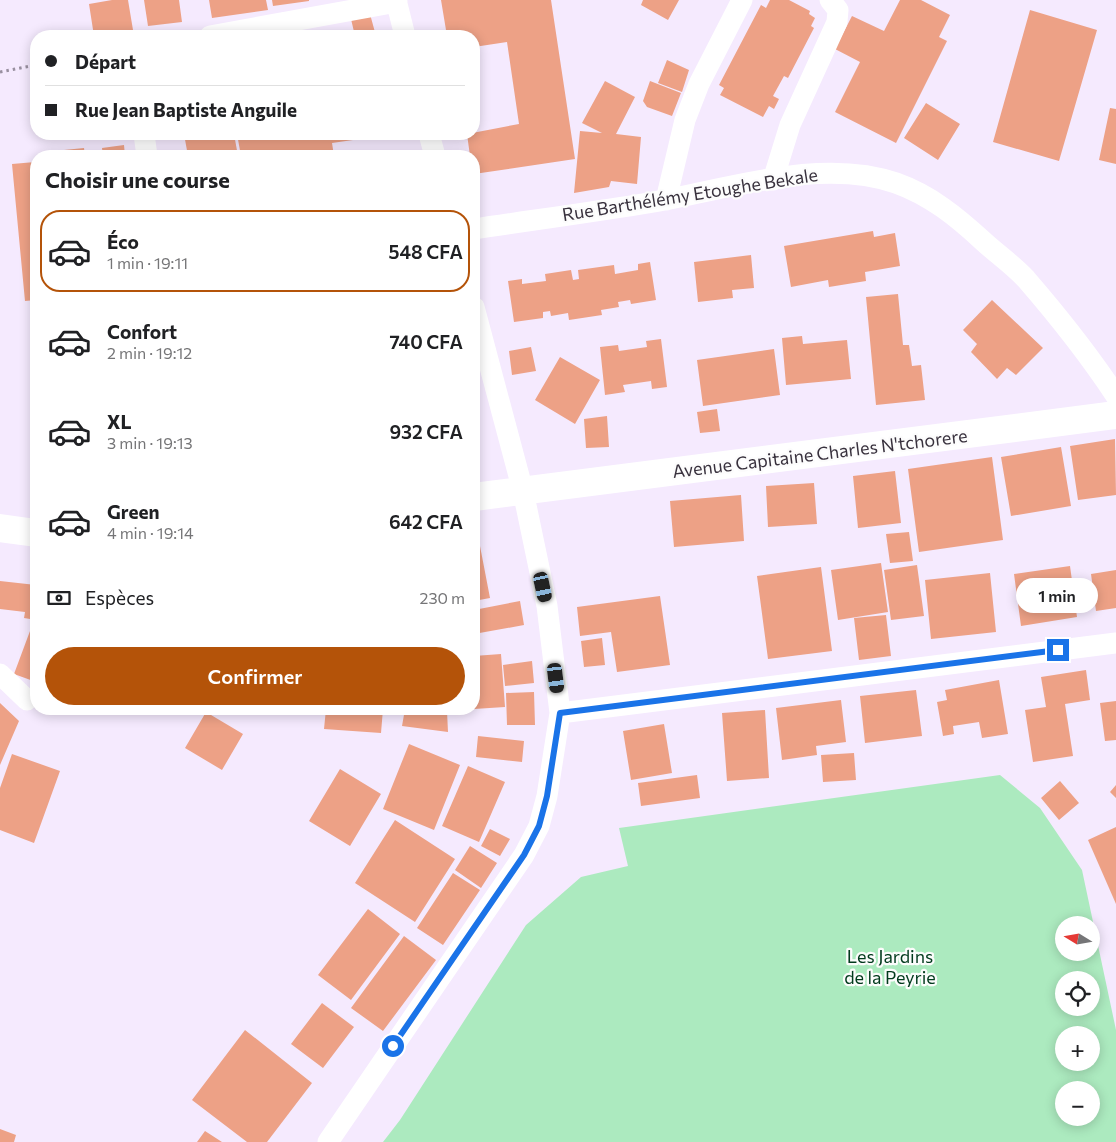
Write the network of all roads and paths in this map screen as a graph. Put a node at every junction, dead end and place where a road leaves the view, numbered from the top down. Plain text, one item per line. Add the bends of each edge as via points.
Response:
1 (742, 0) edge
2 (830, 0) edge
3 (396, 1) edge
4 (242, 30) edge
5 (403, 30) edge
6 (30, 66) edge
7 (0, 72) edge
8 (773, 180) junction
9 (666, 200) junction
10 (480, 228) edge
11 (480, 330) edge
12 (1116, 396) edge
13 (1116, 415) edge
14 (523, 491) junction
15 (480, 496) edge
16 (0, 528) edge
17 (30, 533) edge
18 (1116, 643) edge
19 (0, 674) edge
20 (27, 700) dead end
21 (560, 713) junction
22 (328, 1142) edge

1 - 9 street via 685,120
2 - 8 street via 838,10 837,22 790,125
3 - 4 street
3 - 5 street
6 - 7 path
8 - 9 street, Rue Barthélémy Etoughe Bekale
8 - 12 street, Rue Barthélémy Etoughe Bekale via 840,173 872,176 931,198 1024,278
9 - 10 street, Rue Barthélémy Etoughe Bekale
11 - 14 street
13 - 14 main road, Avenue Capitaine Charles N'tchorere
14 - 15 main road, Avenue Capitaine Charles N'tchorere
14 - 21 street via 547,606
16 - 17 main road
18 - 21 street
19 - 20 street
21 - 22 street via 547,796 539,826 524,855

